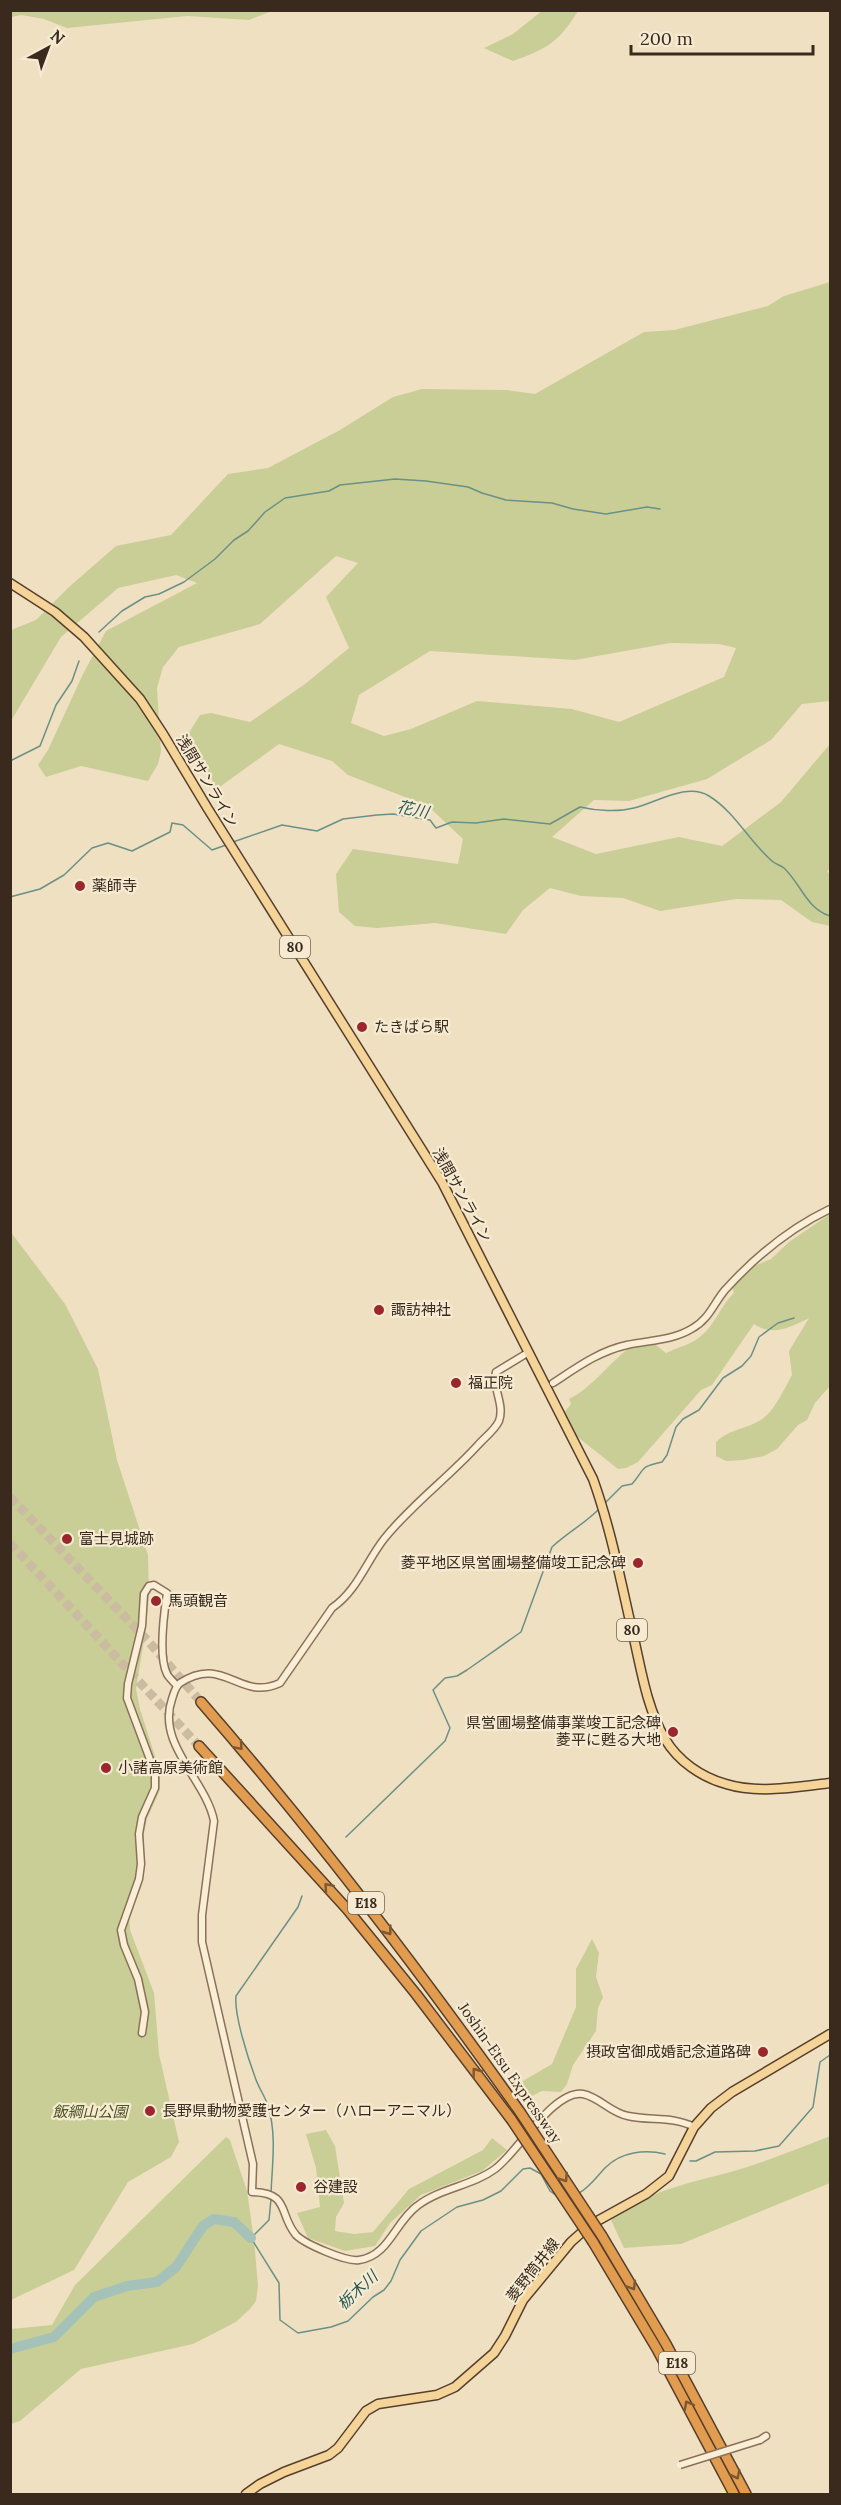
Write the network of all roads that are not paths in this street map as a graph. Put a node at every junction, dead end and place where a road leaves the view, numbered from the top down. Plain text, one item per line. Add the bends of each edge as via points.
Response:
1 (10, 583) edge
2 (831, 1209) edge
3 (529, 1352) junction
4 (553, 1383) dead end
5 (177, 1686) junction
6 (201, 1702) tunnel mouth
7 (199, 1746) tunnel mouth
8 (831, 1783) edge
9 (142, 2034) dead end
10 (831, 2034) edge
11 (694, 2127) junction
12 (597, 2239) junction
13 (763, 2438) dead end
14 (680, 2464) dead end
15 (246, 2494) edge
16 (734, 2494) edge
17 (746, 2494) edge

1 - 3 main road, 浅間サンライン / 80 via 70,623 146,708 442,1182
2 - 4 street via 753,1260 723,1292 705,1319 693,1328 662,1341 613,1350
3 - 5 street via 496,1372 501,1405 498,1424 383,1540 355,1586 332,1608 279,1683 257,1688 210,1672 196,1674
3 - 8 main road, 浅間サンライン / 80 via 593,1479 647,1695 669,1744 693,1769 727,1785 745,1788
5 - 9 street via 167,1674 164,1655 162,1623 167,1593 154,1585 148,1586 127,1698 155,1773 155,1788 142,1817 139,1879 122,1930 145,2012
5 - 11 street via 168,1722 180,1755 212,1809 214,1821 202,1942 253,2164 252,2192 276,2197 294,2233 302,2240 351,2260 377,2253 416,2206 495,2170 535,2125 576,2094 588,2096 626,2116 682,2121
6 -> 12 highway, Joshin-Etsu Expressway / E18, bridge via 354,1887 464,2034 520,2112
12 -> 7 highway, Joshin-Etsu Expressway / E18, bridge via 416,1994 347,1909
10 - 11 main road, 菱野筒井線 via 722,2099
11 - 15 main road, 菱野筒井線 via 669,2176 646,2194 590,2225 571,2242 523,2300 494,2353 455,2387 437,2395 378,2404 366,2410 329,2455 276,2476
16 -> 12 highway, Joshin-Etsu Expressway / E18
12 -> 17 highway, Joshin-Etsu Expressway / E18 via 671,2353
13 - 14 street, bridge

